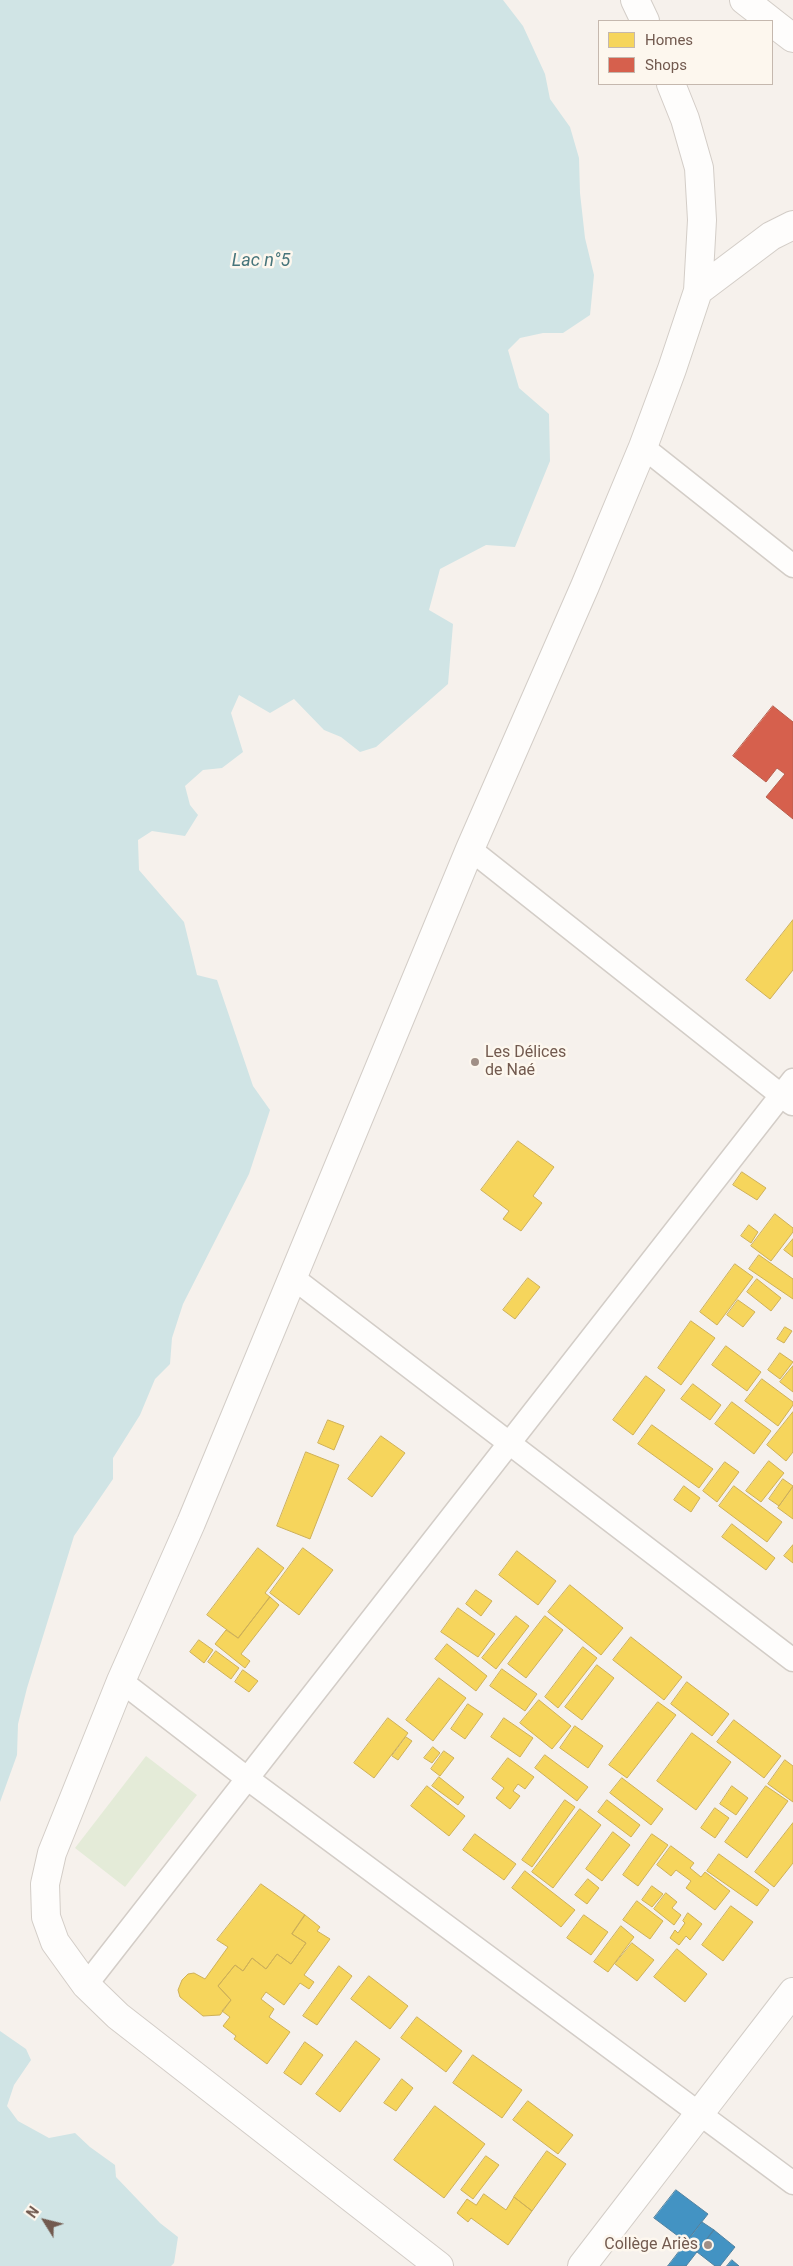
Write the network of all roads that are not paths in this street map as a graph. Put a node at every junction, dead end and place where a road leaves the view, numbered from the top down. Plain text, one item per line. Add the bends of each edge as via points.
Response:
1 (635, 0) edge
2 (744, 0) edge
3 (645, 20) edge
4 (769, 20) edge
5 (773, 23) edge
6 (793, 38) edge
7 (671, 85) edge
8 (793, 225) edge
9 (698, 292) junction
10 (643, 447) junction
11 (793, 566) edge
12 (470, 849) junction
13 (789, 1093) edge
14 (292, 1277) junction
15 (510, 1444) junction
16 (793, 1660) edge
17 (121, 1681) junction
18 (248, 1779) junction
19 (86, 1985) junction
20 (793, 1992) edge
21 (699, 2113) junction
22 (793, 2183) edge
23 (434, 2263) edge
24 (582, 2266) edge

1 - 3 street
2 - 4 street
5 - 6 street
7 - 9 street via 699,168 702,220
8 - 9 street via 771,236
9 - 10 street
10 - 11 street
10 - 12 street
12 - 13 street
12 - 14 street
13 - 15 street
14 - 15 street
14 - 17 street via 191,1523
15 - 16 street
15 - 18 street
17 - 18 street
17 - 19 street via 52,1853 45,1884 46,1916 55,1942
18 - 19 street
18 - 21 street
19 - 23 street via 118,2016
20 - 21 street
21 - 22 street
21 - 24 street

